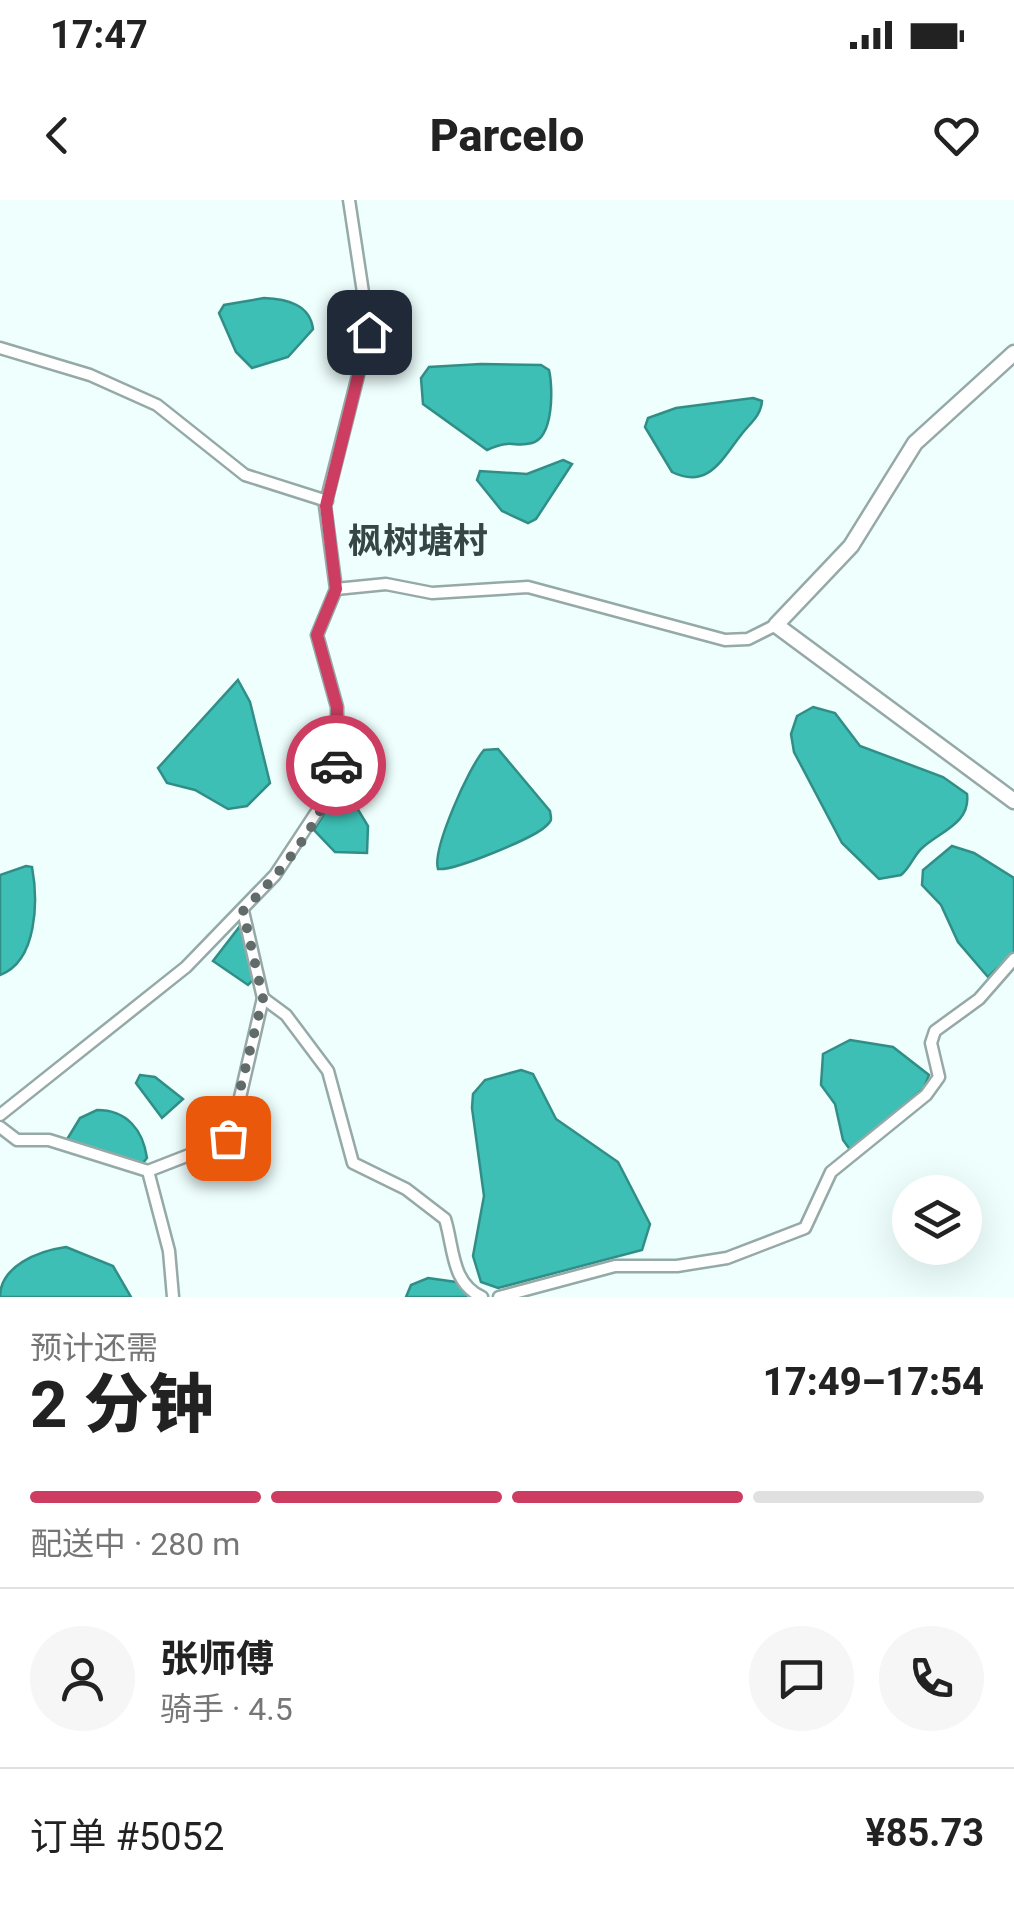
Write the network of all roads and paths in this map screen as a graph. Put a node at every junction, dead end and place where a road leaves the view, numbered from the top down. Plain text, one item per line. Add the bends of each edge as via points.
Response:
1 (349, 200) edge
2 (0, 348) edge
3 (1014, 353) edge
4 (327, 501) junction
5 (336, 589) junction
6 (776, 625) junction
7 (1014, 801) edge
8 (243, 911) junction
9 (1014, 959) edge
10 (263, 998) junction
11 (0, 1115) edge
12 (0, 1127) edge
13 (148, 1171) junction
14 (173, 1297) edge
15 (482, 1297) edge
16 (499, 1297) edge

1 - 4 street via 369,332
2 - 4 street via 90,375 157,405 245,474
3 - 6 street via 915,444 851,546
4 - 5 street
5 - 6 street via 528,587 725,640 748,639
5 - 8 street via 317,635 337,707 332,782 305,835
6 - 7 street
8 - 10 street
8 - 11 street via 186,968
9 - 16 street via 935,1031 939,1077 926,1096 831,1172 805,1228 726,1258 615,1266
10 - 13 street via 228,1138
10 - 15 street via 286,1016 328,1071 353,1164 417,1196 445,1220 456,1269
12 - 13 street via 17,1140 49,1140
13 - 14 street

